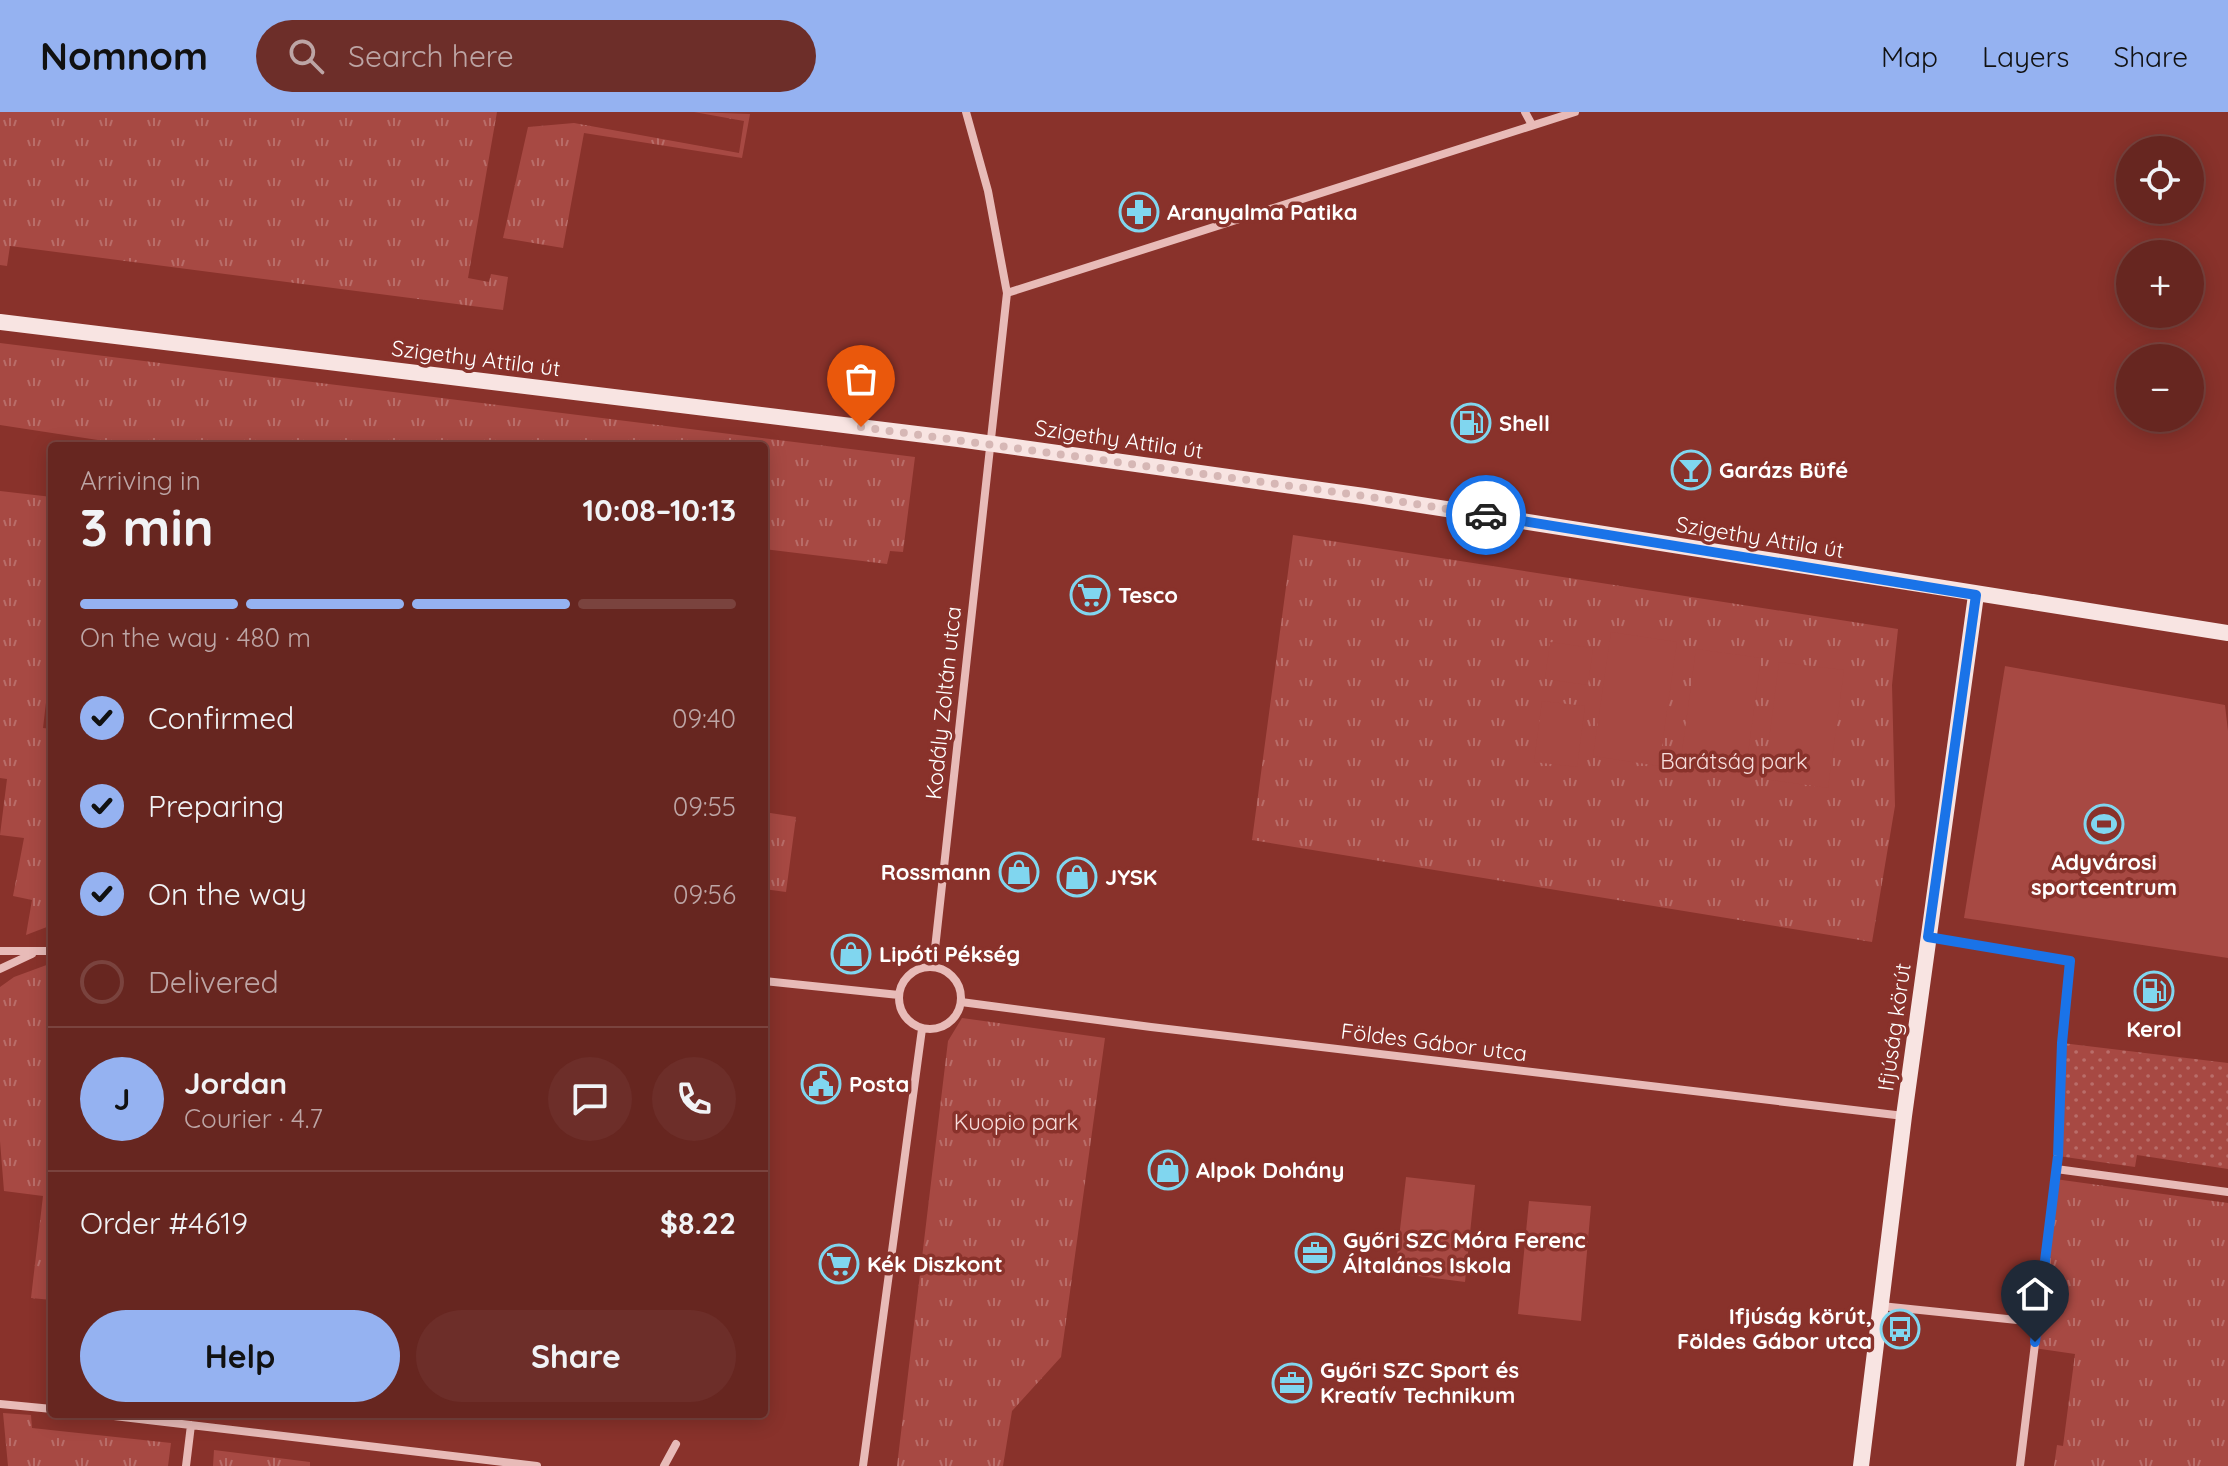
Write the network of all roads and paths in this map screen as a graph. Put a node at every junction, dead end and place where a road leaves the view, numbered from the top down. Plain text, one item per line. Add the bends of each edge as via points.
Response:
1 (966, 112) edge
2 (1525, 112) edge
3 (1575, 112) edge
4 (1532, 125) junction
5 (1007, 293) junction
6 (0, 322) edge
7 (991, 444) junction
8 (1976, 595) junction
9 (2228, 633) edge
10 (1928, 937) junction
11 (0, 951) edge
12 (48, 951) edge
13 (35, 953) junction
14 (933, 967) junction
15 (0, 969) edge
16 (768, 981) edge
17 (899, 995) junction
18 (961, 1002) junction
19 (922, 1029) junction
20 (1904, 1116) junction
21 (2056, 1169) junction
22 (2228, 1192) edge
23 (1881, 1306) junction
24 (2037, 1322) junction
25 (0, 1404) edge
26 (48, 1409) edge
27 (140, 1418) edge
28 (191, 1425) junction
29 (676, 1444) dead end
30 (186, 1466) edge
31 (537, 1466) edge
32 (664, 1466) edge
33 (863, 1466) edge
34 (1861, 1466) edge
35 (2020, 1466) edge

1 - 5 street, Kodály Zoltán utca via 988,191
2 - 4 street
3 - 4 street
4 - 5 street
5 - 7 street, Kodály Zoltán utca
6 - 7 street, Szigethy Attila út
7 - 8 street, Szigethy Attila út via 1364,496
7 - 14 street, Kodály Zoltán utca
8 - 9 street, Szigethy Attila út
8 - 10 street, Ifjúság körút
10 - 20 street, Ifjúság körút
10 - 21 street via 2070,961
11 - 13 street
12 - 13 street
13 - 15 street
14 - 17 street via 910,974
14 - 18 street via 954,978
16 - 17 street
17 - 19 street via 906,1018
18 - 19 street via 950,1022
18 - 20 street, Földes Gábor utca
19 - 33 street
20 - 23 street, Ifjúság körút
21 - 22 street
21 - 24 street
23 - 24 street
23 - 34 street, Ifjúság körút
24 - 35 street
25 - 26 street
27 - 28 street
28 - 30 street
28 - 31 street
29 - 32 street

